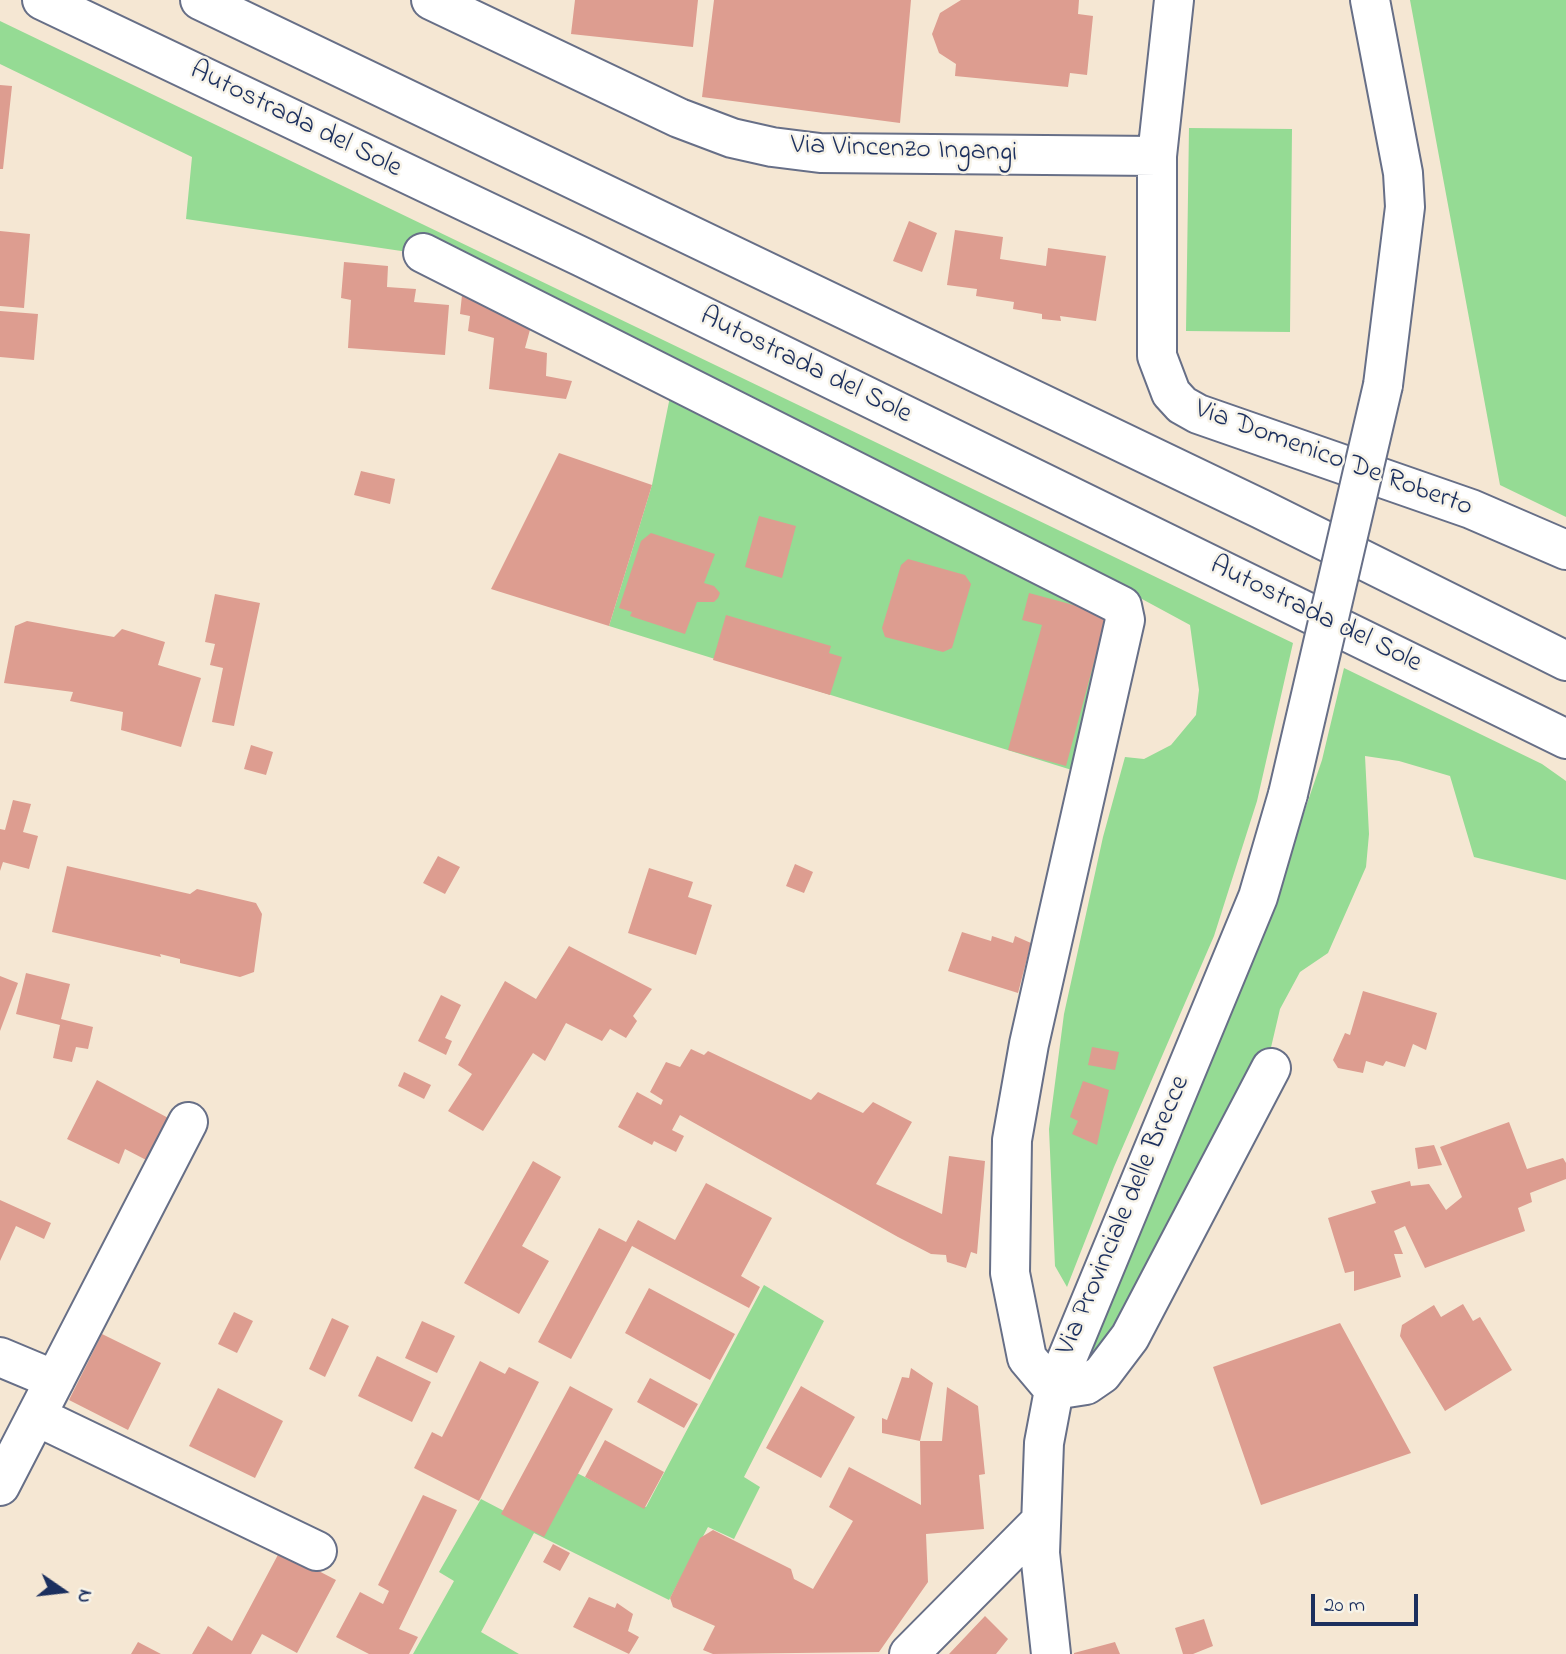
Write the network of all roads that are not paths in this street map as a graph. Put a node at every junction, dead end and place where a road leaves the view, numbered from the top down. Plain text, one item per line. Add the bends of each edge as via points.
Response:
1 (42, 0) edge
2 (200, 0) edge
3 (431, 0) edge
4 (1174, 0) edge
5 (1370, 0) edge
6 (1157, 156) junction
7 (423, 253) dead end
8 (1261, 509) junction
9 (1566, 550) edge
10 (1566, 638) edge
11 (1566, 661) edge
12 (1566, 739) edge
13 (1271, 1068) dead end
14 (188, 1122) dead end
15 (0, 1357) edge
16 (55, 1380) junction
17 (1054, 1390) junction
18 (36, 1416) junction
19 (0, 1486) edge
20 (1041, 1521) junction
21 (317, 1551) dead end
22 (909, 1654) edge
23 (1051, 1654) edge

1 - 12 main road, Autostrada del Sole via 582,257
2 - 8 main road
3 - 6 main road, Via Vincenzo Ingangi via 732,138 820,153
4 - 6 main road
5 - 17 main road, Via Provinciale delle Brecce, bridge via 1404,173 1405,207 1383,385 1288,794 1258,897
6 - 9 main road, Via Domenico De Roberto via 1157,356 1171,393 1182,405 1471,509
7 - 17 main road via 1122,606 1125,620 1029,1044 1012,1140 1010,1273 1027,1358
8 - 10 main road
8 - 11 main road
13 - 17 main road via 1130,1337 1102,1374 1086,1385
14 - 16 main road
15 - 16 main road
16 - 18 main road
17 - 20 main road, Via Provinciale delle Brecce via 1044,1443
18 - 19 main road
18 - 21 main road
20 - 22 main road
20 - 23 main road, Via Provinciale delle Brecce

